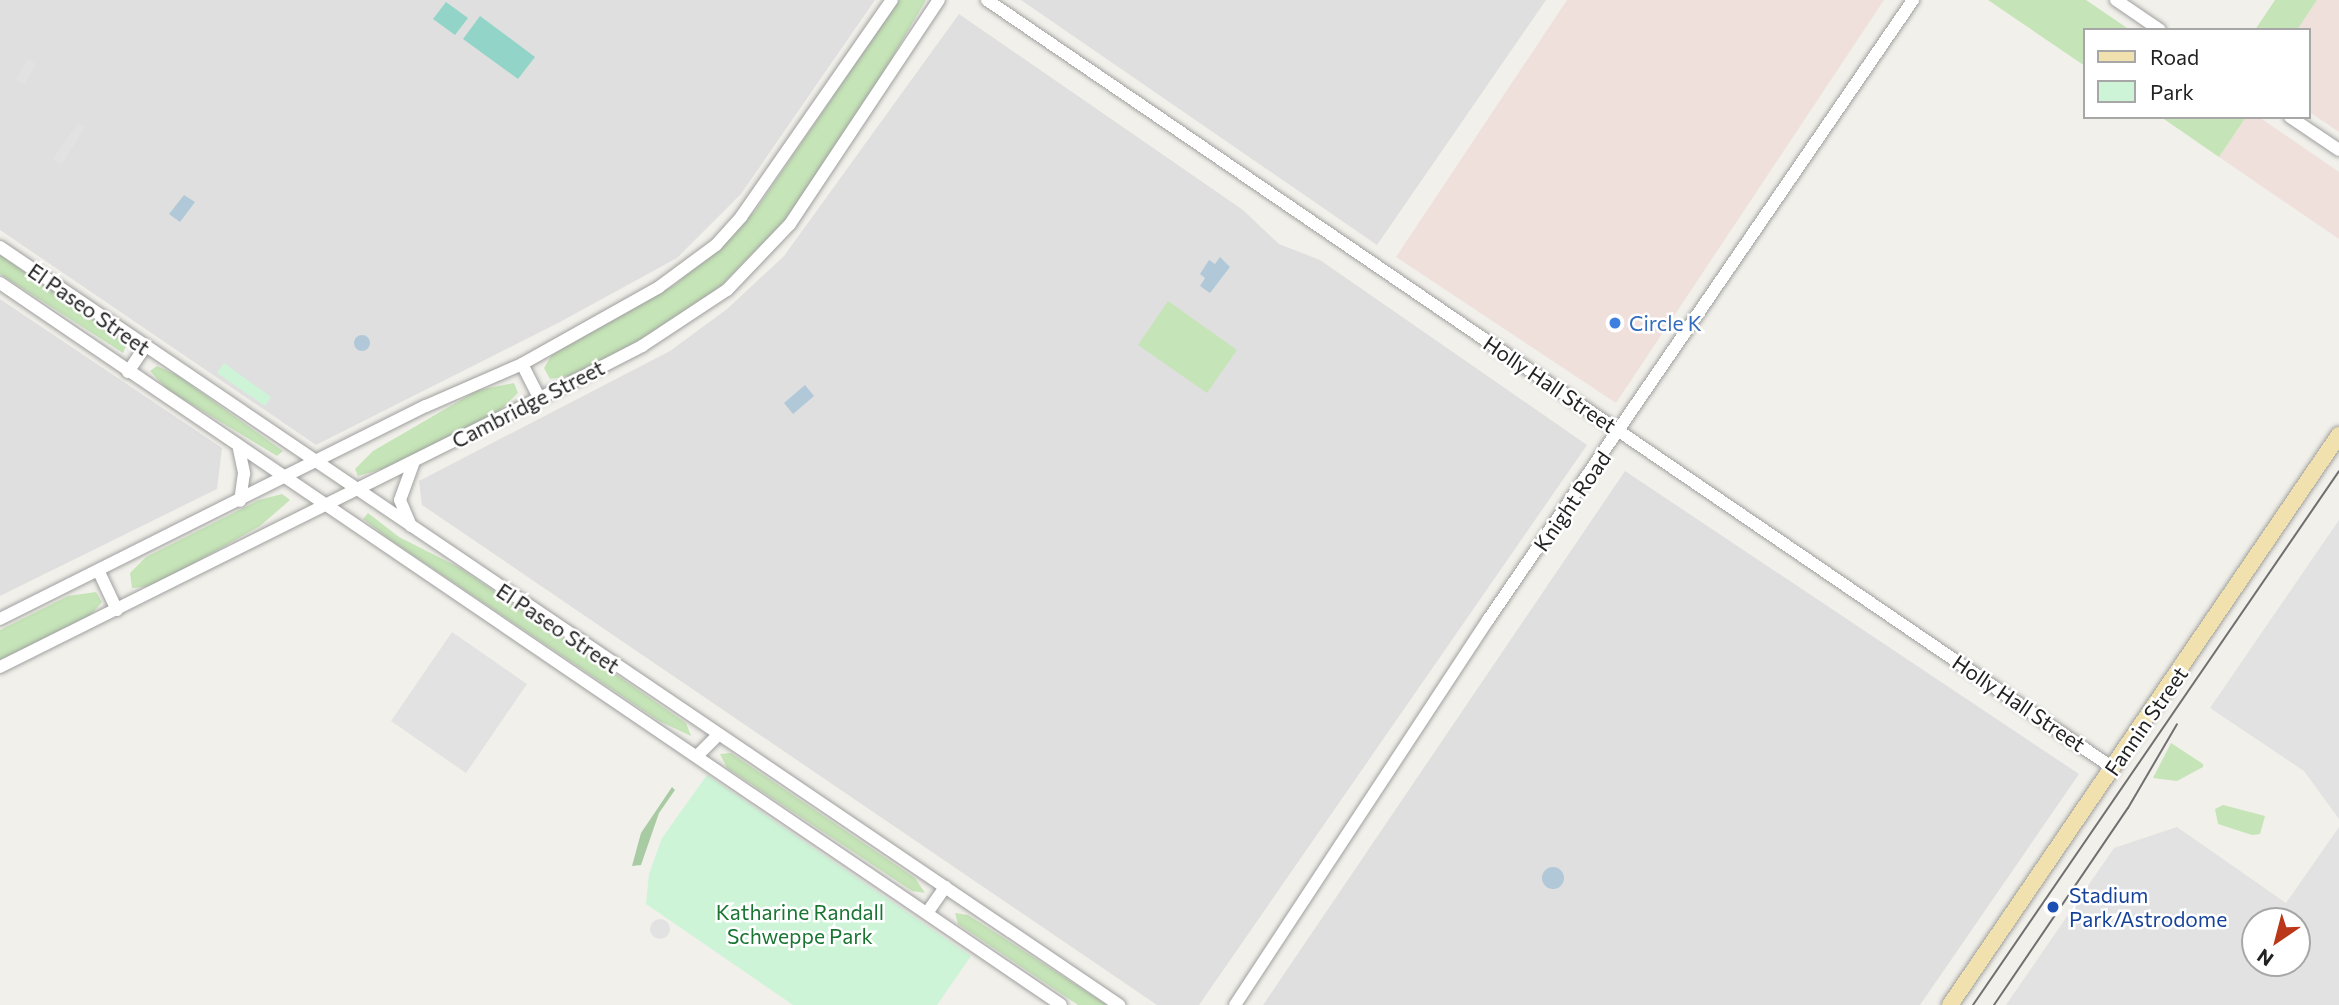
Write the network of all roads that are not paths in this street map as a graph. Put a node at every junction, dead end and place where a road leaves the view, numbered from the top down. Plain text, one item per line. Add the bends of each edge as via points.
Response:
1 (892, 0) edge
2 (939, 0) edge
3 (987, 0) edge
4 (1913, 0) edge
5 (2116, 0) edge
6 (2157, 28) edge
7 (2293, 119) edge
8 (2339, 150) edge
9 (0, 247) edge
10 (0, 284) edge
11 (144, 348) junction
12 (522, 364) junction
13 (128, 372) junction
14 (540, 397) junction
15 (1620, 432) junction
16 (2339, 435) edge
17 (239, 449) junction
18 (314, 464) junction
19 (413, 464) junction
20 (283, 480) junction
21 (355, 491) junction
22 (240, 501) junction
23 (323, 507) junction
24 (418, 534) junction
25 (99, 572) junction
26 (117, 610) junction
27 (0, 619) edge
28 (0, 667) edge
29 (718, 735) junction
30 (697, 756) junction
31 (2113, 768) junction
32 (945, 887) junction
33 (927, 913) junction
34 (1061, 1005) edge
35 (1119, 1005) edge
36 (1235, 1005) edge
37 (1950, 1005) edge

1 - 12 street, Cambridge Street via 813,119 716,245 642,298
2 - 14 street, Cambridge Street via 790,224 742,275 642,346
3 - 15 street, Holly Hall Street
4 - 15 street, Knight Road
5 - 6 street
7 - 8 street
9 - 11 street, El Paseo Street
10 - 13 street, El Paseo Street
11 - 13 street
11 - 18 street, El Paseo Street
12 - 14 street
12 - 18 street, Cambridge Street
13 - 17 street, El Paseo Street
14 - 19 street, Cambridge Street
15 - 31 street, Holly Hall Street
15 - 36 street, Knight Road via 1488,620
16 - 31 main road, Fannin Street
17 - 20 street, El Paseo Street
17 - 22 street via 244,473
18 - 20 street, Cambridge Street
18 - 21 street, El Paseo Street
19 - 21 street, Cambridge Street
19 - 24 street via 400,500 405,519
20 - 22 street, Cambridge Street
20 - 23 street, El Paseo Street
21 - 23 street, Cambridge Street
21 - 24 street, El Paseo Street
22 - 25 street, Cambridge Street
23 - 26 street, Cambridge Street
23 - 30 street, El Paseo Street
24 - 29 street, El Paseo Street
25 - 26 street
25 - 27 street, Cambridge Street
26 - 28 street, Cambridge Street
29 - 30 street
29 - 32 street, El Paseo Street
30 - 33 street, El Paseo Street
31 - 37 main road, Fannin Street
32 - 33 street
32 - 35 street, El Paseo Street
33 - 34 street, El Paseo Street

